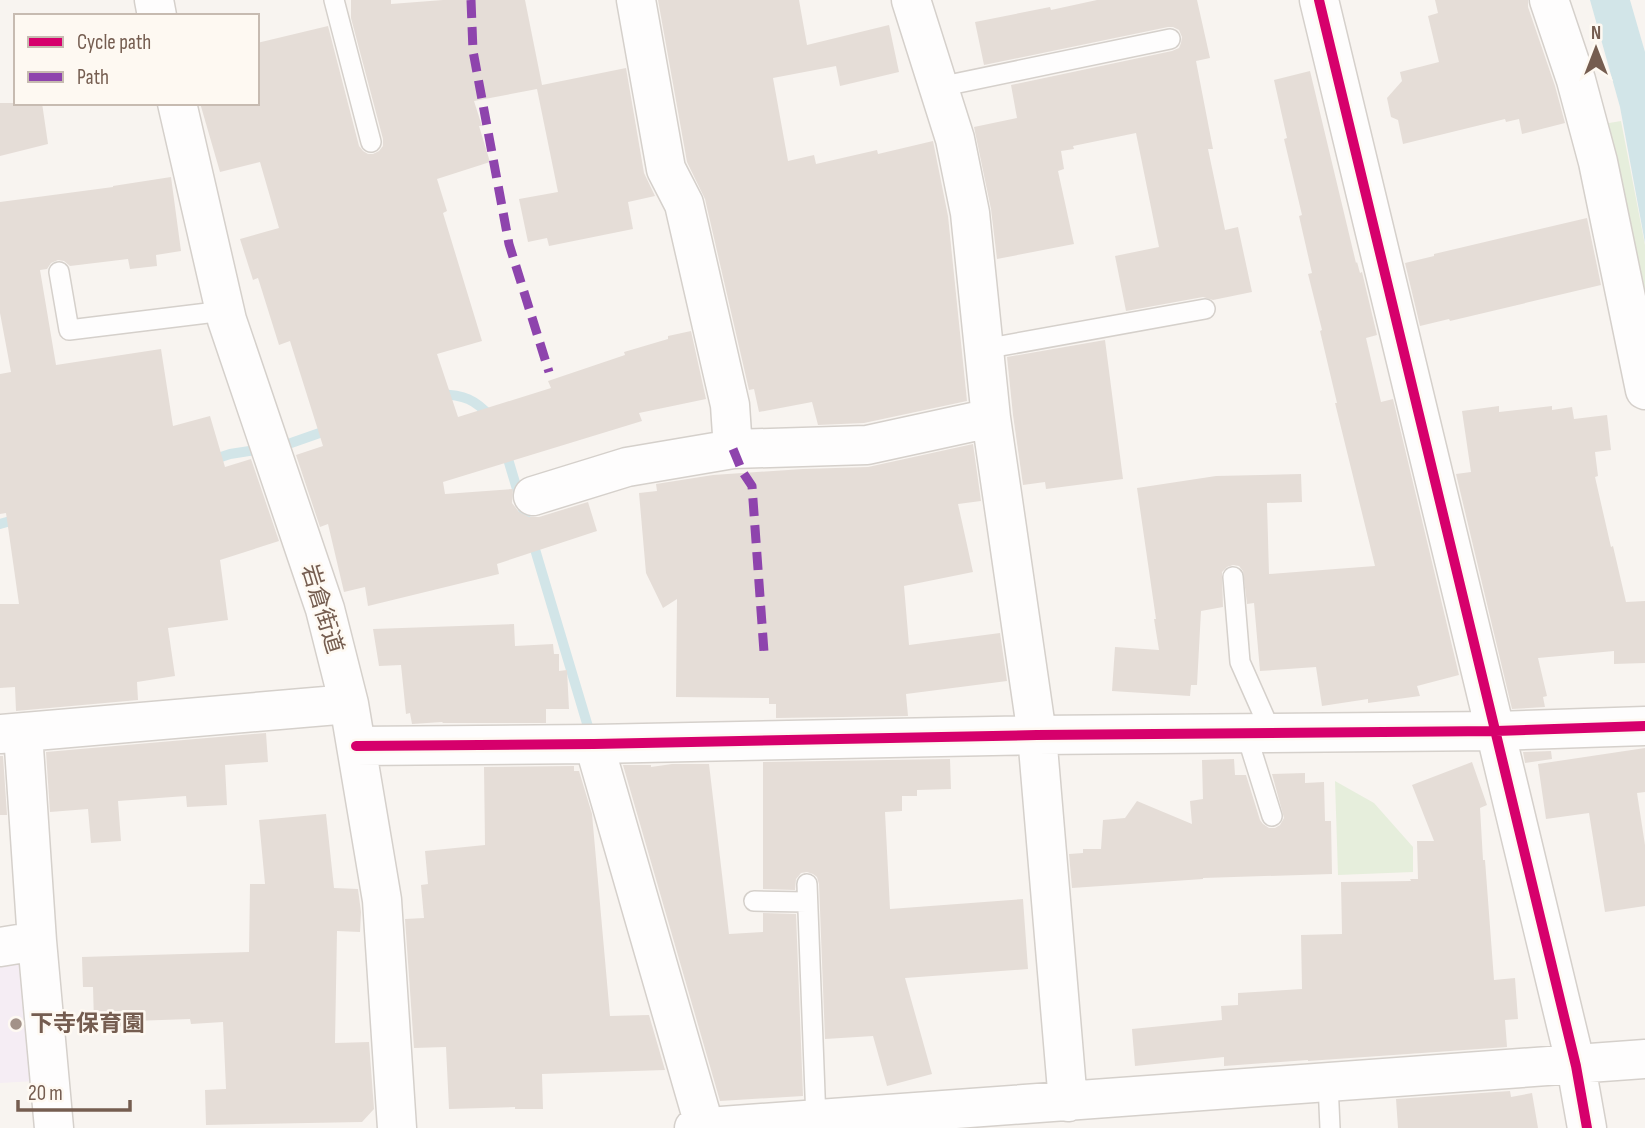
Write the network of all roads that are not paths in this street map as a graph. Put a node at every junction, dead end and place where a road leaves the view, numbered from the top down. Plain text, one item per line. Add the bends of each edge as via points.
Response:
1 (334, 0) edge
2 (636, 0) edge
3 (911, 0) edge
4 (1319, 0) edge
5 (1549, 0) edge
6 (1170, 39) dead end
7 (939, 87) junction
8 (177, 105) edge
9 (371, 142) dead end
10 (59, 272) dead end
11 (1205, 309) dead end
12 (224, 310) junction
13 (985, 349) junction
14 (1645, 390) edge
15 (991, 418) junction
16 (733, 449) junction
17 (533, 496) dead end
18 (1233, 577) dead end
19 (349, 704) junction
20 (1645, 726) edge
21 (1496, 731) junction
22 (1258, 733) junction
23 (11, 734) edge
24 (1037, 735) junction
25 (594, 744) junction
26 (356, 746) junction
27 (1272, 816) dead end
28 (754, 901) dead end
29 (37, 941) junction
30 (0, 947) edge
31 (1645, 1059) edge
32 (1576, 1066) junction
33 (1328, 1083) junction
34 (1068, 1102) junction
35 (816, 1120) junction
36 (54, 1128) edge
37 (397, 1128) edge
38 (694, 1128) edge
39 (705, 1128) edge
40 (1331, 1128) edge
41 (1587, 1128) edge

1 - 9 lane
2 - 16 street via 666,169 684,204 730,405
3 - 7 street
4 - 21 street
5 - 14 street via 1598,162
6 - 7 lane
7 - 13 street via 970,213
8 - 12 street, 岩倉街道
10 - 12 lane via 69,330
11 - 13 lane
12 - 19 street, 岩倉街道 via 325,609
13 - 15 street
15 - 16 street via 867,445
15 - 24 street
16 - 17 street via 627,467
18 - 22 lane via 1240,662
19 - 23 street
19 - 26 street, 岩倉街道
20 - 21 street
21 - 22 street
21 - 32 street
22 - 24 street
22 - 27 lane
23 - 29 street
24 - 25 street
24 - 34 street
25 - 26 street
25 - 39 street
26 - 37 street, 岩倉街道 via 382,900
28 - 35 lane via 807,893
29 - 30 street
29 - 36 street
31 - 32 street
32 - 33 street
32 - 41 street
33 - 34 street
33 - 40 lane
34 - 35 street
35 - 39 street
38 - 39 street

